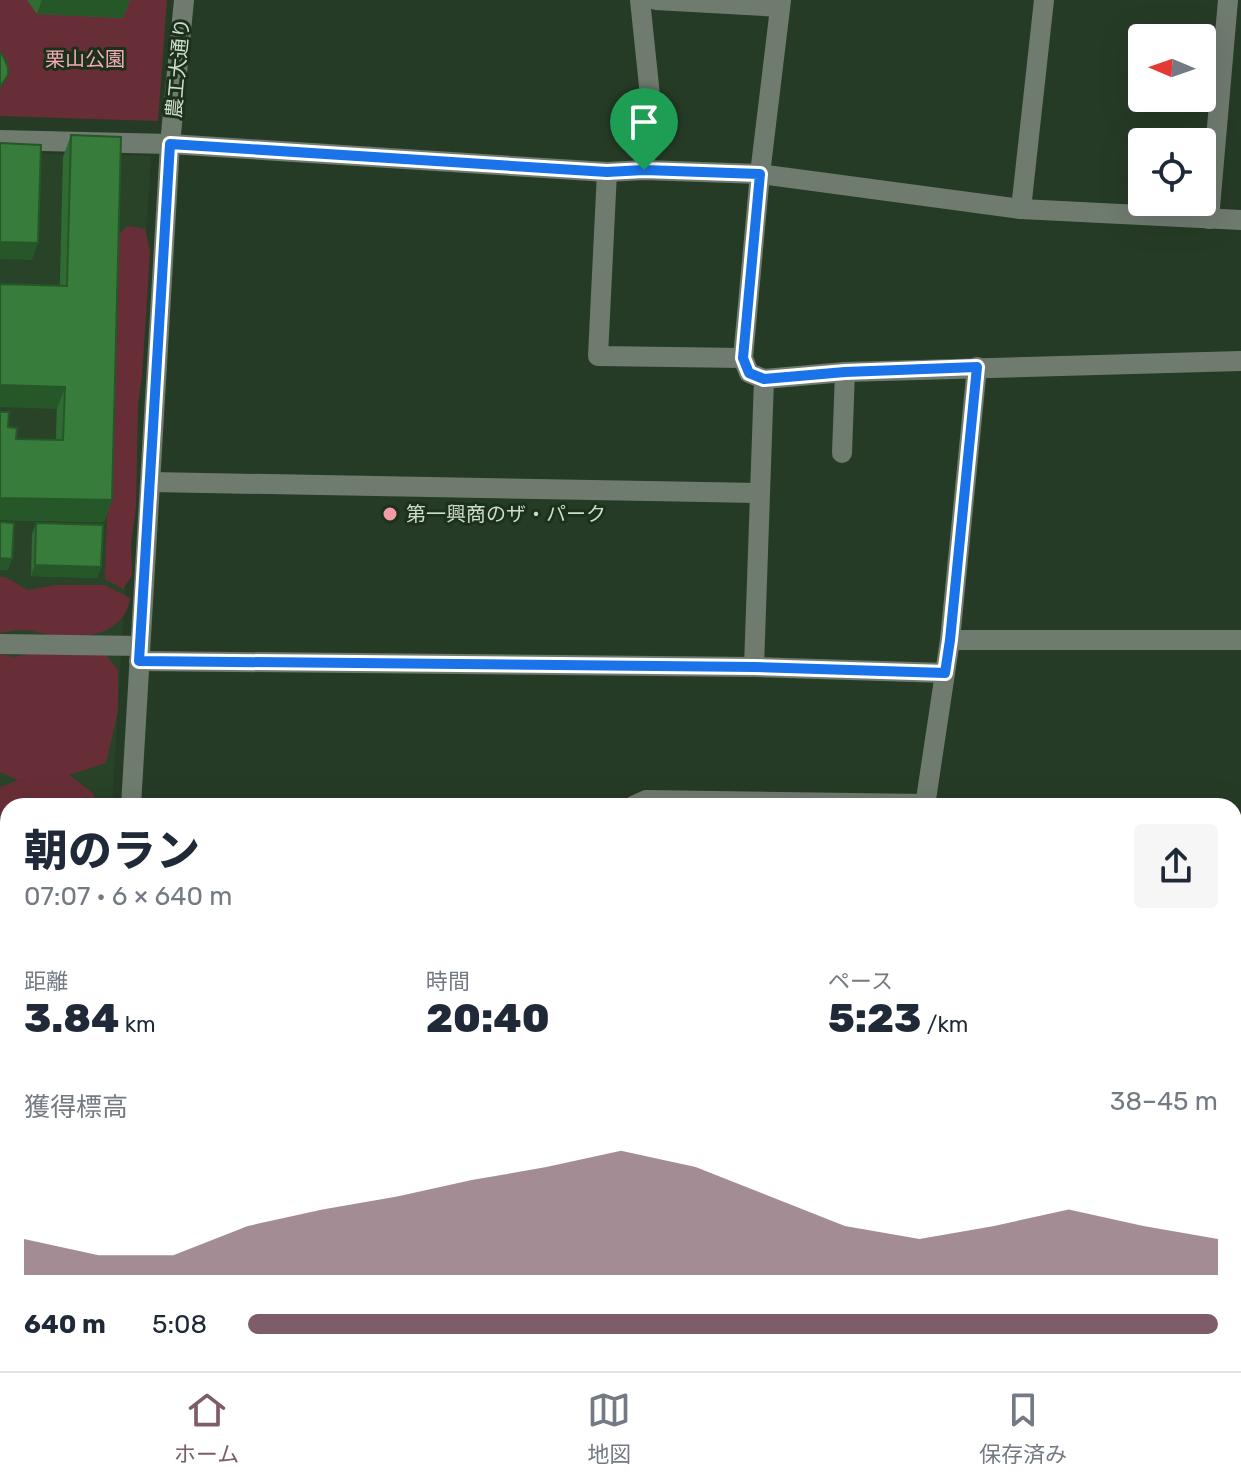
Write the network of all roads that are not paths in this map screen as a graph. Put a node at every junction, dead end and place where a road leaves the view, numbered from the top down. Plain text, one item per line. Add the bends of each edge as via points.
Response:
1 (184, 0) edge
2 (640, 0) edge
3 (656, 0) edge
4 (1044, 0) edge
5 (1228, 0) edge
6 (781, 4) edge
7 (0, 140) edge
8 (170, 144) junction
9 (644, 170) junction
10 (607, 172) junction
11 (760, 174) junction
12 (1021, 209) junction
13 (1209, 219) junction
14 (1241, 220) edge
15 (743, 358) junction
16 (1241, 361) edge
17 (977, 367) junction
18 (845, 372) junction
19 (764, 379) junction
20 (842, 453) dead end
21 (151, 482) junction
22 (759, 493) junction
23 (950, 640) junction
24 (1241, 640) edge
25 (0, 644) edge
26 (140, 654) junction
27 (754, 667) junction
28 (945, 673) junction
29 (131, 798) edge
30 (927, 798) edge

1 - 8 street, 農工大通り
2 - 9 street via 651,105
3 - 6 street
4 - 12 street
5 - 13 street
6 - 11 street
7 - 8 street
8 - 10 street
8 - 21 street, 農工大通り
9 - 10 street
9 - 11 street
10 - 15 street via 598,356
11 - 12 street
11 - 15 street
12 - 13 street
13 - 14 street
15 - 19 street via 749,373
16 - 17 street
17 - 18 street
17 - 23 street
18 - 19 street
18 - 20 street
19 - 22 street
21 - 22 street
21 - 26 street, 農工大通り
22 - 27 street
23 - 24 street
23 - 28 street
25 - 26 street
26 - 27 street
26 - 29 street, 農工大通り
27 - 28 street
28 - 30 street

